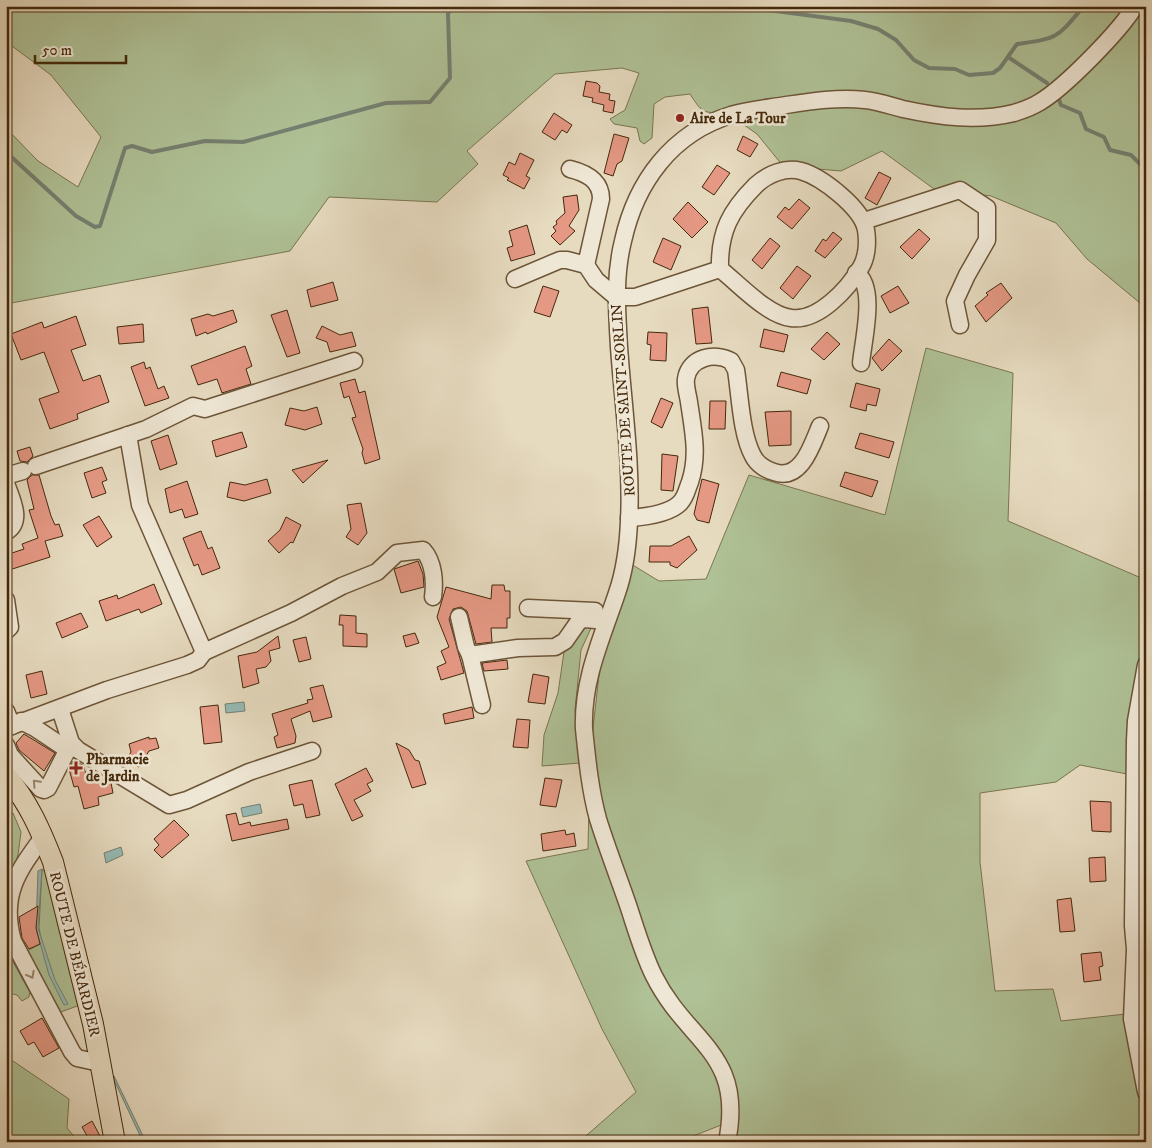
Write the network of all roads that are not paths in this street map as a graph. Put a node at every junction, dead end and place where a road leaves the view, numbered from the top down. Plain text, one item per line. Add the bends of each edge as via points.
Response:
1 (1135, 6) edge
2 (570, 169) dead end
3 (864, 221) junction
4 (586, 265) junction
5 (720, 269) junction
6 (856, 274) junction
7 (515, 279) dead end
8 (616, 297) junction
9 (960, 324) dead end
10 (354, 361) dead end
11 (861, 363) dead end
12 (820, 426) dead end
13 (128, 435) junction
14 (6, 476) edge
15 (6, 484) edge
16 (629, 518) junction
17 (6, 532) edge
18 (433, 597) dead end
19 (6, 600) edge
20 (528, 608) dead end
21 (459, 617) dead end
22 (608, 617) junction
23 (6, 631) edge
24 (204, 652) junction
25 (470, 655) junction
26 (1146, 665) edge
27 (482, 705) dead end
28 (60, 709) junction
29 (11, 722) edge
30 (70, 743) junction
31 (6, 745) edge
32 (312, 751) dead end
33 (6, 776) edge
34 (43, 837) junction
35 (100, 1063) junction
36 (1146, 1092) edge
37 (115, 1142) edge
38 (727, 1142) edge

1 - 8 street, ROUTE DE SAINT-SORLIN via 1061,86 1043,101 1012,113 958,118 865,100 820,100 733,114 701,127 662,159 644,185 623,238
2 - 4 street via 587,173 601,190
3 - 5 street via 847,201 815,177 801,171 778,172 756,186 726,225
3 - 6 street via 865,254
3 - 9 street via 960,190 987,208 987,240 955,301
4 - 7 street via 560,260
4 - 8 street via 596,280
5 - 6 street via 769,309 790,318 815,315
5 - 8 street via 634,297
6 - 11 street via 862,277 869,295
8 - 16 street, ROUTE DE SAINT-SORLIN
10 - 13 street via 205,409 194,406
12 - 16 street via 796,470 780,474 768,470 753,457 746,435 736,370 731,361 717,356 698,361 686,378 696,448 685,497 674,507
13 - 14 street
13 - 24 street via 140,505
15 - 17 street via 16,517 15,524
16 - 22 street, ROUTE DE SAINT-SORLIN via 625,559
18 - 24 street via 435,583 427,554 423,550 407,550 397,553 372,574
19 - 23 street via 10,627
20 - 22 street
21 - 25 street
22 - 25 street via 579,621 565,641 555,647
22 - 38 street, ROUTE DE SAINT-SORLIN via 592,662 584,715 586,749 598,817 654,977 670,1004 711,1051 724,1072 731,1105
24 - 28 street via 198,660 187,665 106,690
25 - 27 street
26 - 36 street via 1136,721 1133,916 1136,949 1132,1020
28 - 29 street
28 - 30 street
29 - 30 street via 35,728 62,746
30 -> 31 street via 48,788 44,790 10,755
30 - 32 street via 169,805 249,772
33 - 34 main road, ROUTE DE BÉRARDIER via 26,803
34 - 35 main road, ROUTE DE BÉRARDIER via 65,904
34 -> 35 street via 17,873 8,915 12,941 77,1058
35 - 37 main road, ROUTE DE BÉRARDIER

